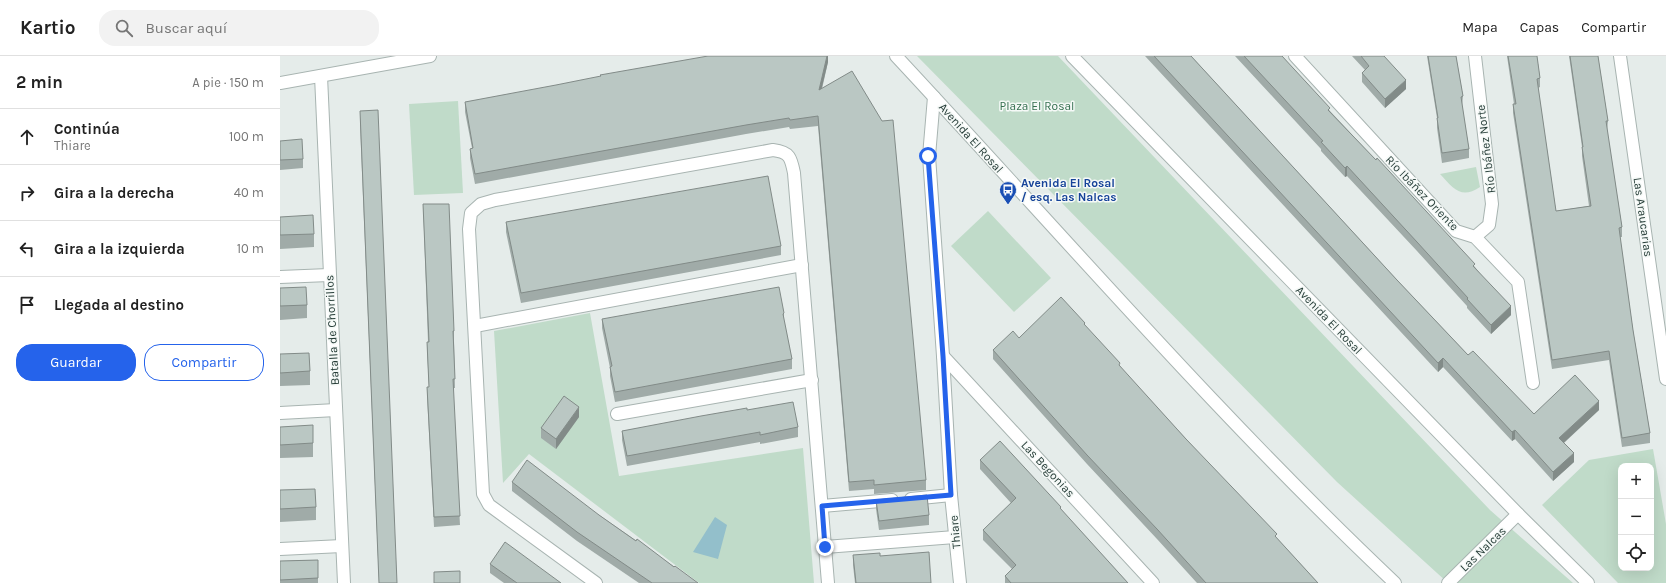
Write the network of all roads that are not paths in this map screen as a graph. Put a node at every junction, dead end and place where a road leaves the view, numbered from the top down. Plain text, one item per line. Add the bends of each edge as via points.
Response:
1 (430, 56) edge
2 (896, 56) edge
3 (1072, 56) edge
4 (1295, 56) edge
5 (1475, 56) edge
6 (1620, 56) edge
7 (320, 76) junction
8 (280, 83) edge
9 (934, 97) junction
10 (1475, 237) junction
11 (802, 265) junction
12 (330, 275) junction
13 (280, 277) edge
14 (475, 326) junction
15 (943, 356) junction
16 (1666, 379) edge
17 (812, 380) junction
18 (1534, 383) dead end
19 (336, 410) junction
20 (280, 413) edge
21 (617, 414) dead end
22 (951, 495) junction
23 (822, 506) junction
24 (1518, 514) junction
25 (955, 538) junction
26 (342, 546) junction
27 (825, 547) junction
28 (280, 549) edge
29 (961, 581) edge
30 (344, 583) edge
31 (596, 583) edge
32 (828, 583) edge
33 (1153, 583) edge
34 (1395, 583) edge
35 (1448, 583) edge
36 (1588, 583) edge

1 - 7 street
2 - 9 street, Avenida El Rosal
3 - 24 street, Avenida El Rosal
4 - 10 street, Río Ibáñez Oriente via 1456,231
5 - 10 street, Río Ibáñez Norte via 1492,204 1489,225
6 - 16 street, Las Araucarias
7 - 8 street
7 - 12 street, Batalla de Chorrillos
9 - 15 street, Thiare via 928,156
9 - 34 street, Avenida El Rosal via 1224,414
10 - 18 street, Río Ibáñez Oriente via 1518,282
11 - 14 street
11 - 14 street via 794,173 791,158 783,151 773,150 494,200 481,204 471,213 469,229
11 - 17 street
12 - 13 street
12 - 19 street, Batalla de Chorrillos
14 - 31 street via 483,494 494,509
15 - 22 street, Thiare
15 - 33 street, Las Begonias
17 - 21 street
17 - 23 street
19 - 20 street
19 - 26 street, Batalla de Chorrillos
22 - 23 street
22 - 25 street, Thiare
23 - 27 street
24 - 35 street, Las Nalcas
24 - 36 street, Avenida El Rosal
25 - 27 street
25 - 29 street, Thiare
26 - 28 street
26 - 30 street, Batalla de Chorrillos
27 - 32 street

